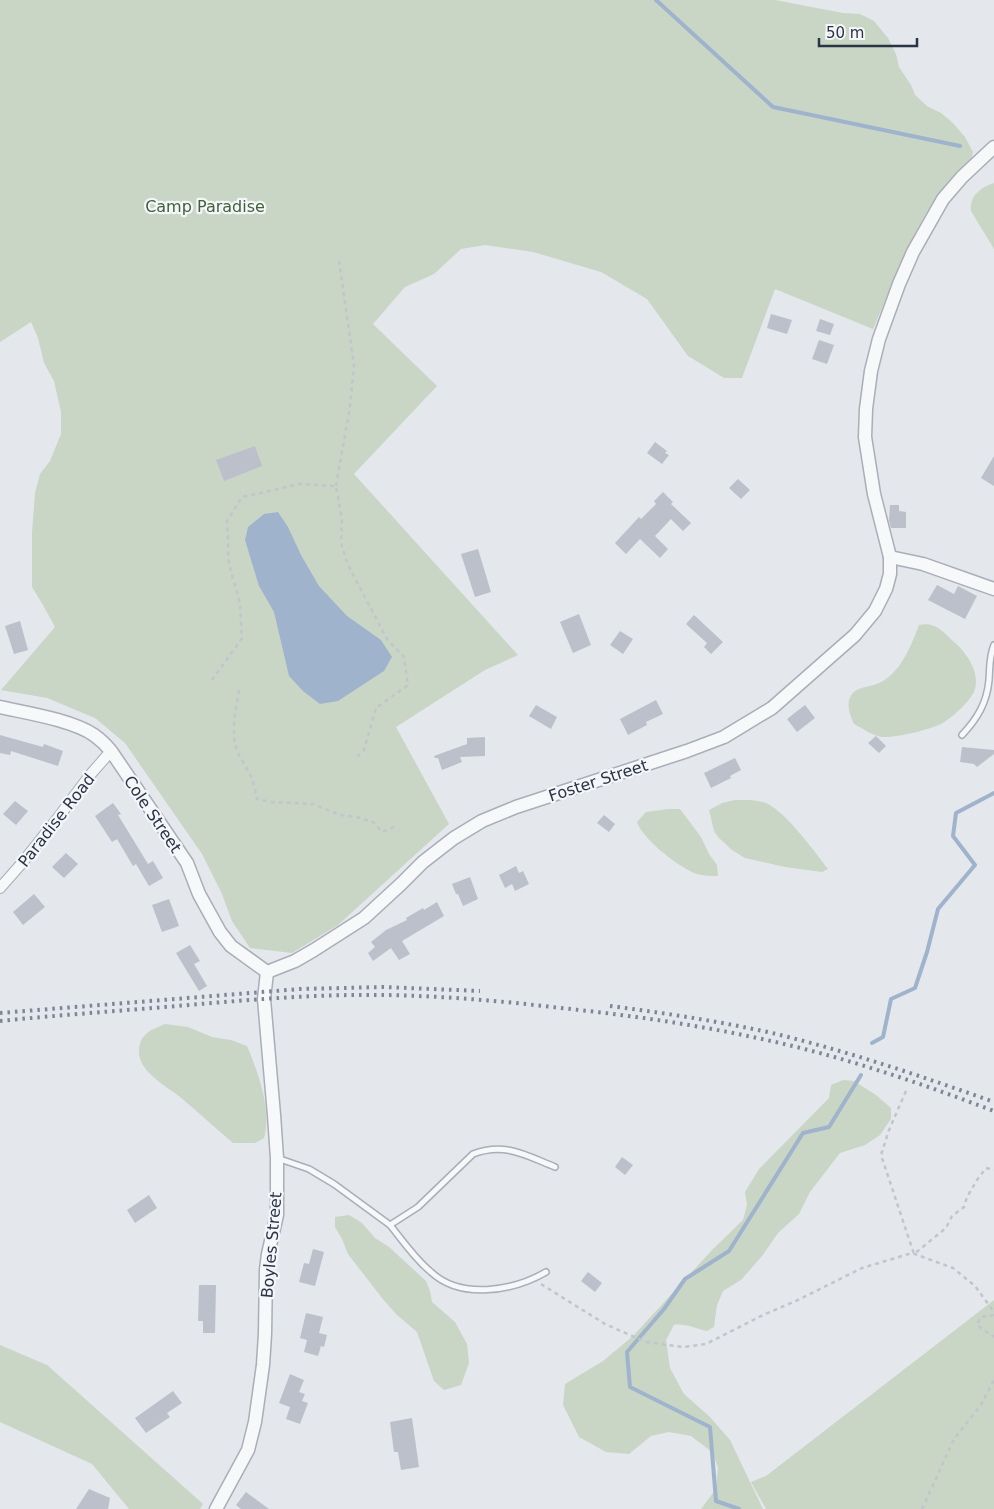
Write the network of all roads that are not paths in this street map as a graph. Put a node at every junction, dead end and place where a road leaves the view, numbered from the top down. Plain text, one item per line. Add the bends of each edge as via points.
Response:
1 (994, 147) edge
2 (890, 558) junction
3 (994, 589) edge
4 (994, 645) edge
5 (0, 707) edge
6 (962, 735) dead end
7 (112, 751) junction
8 (0, 888) edge
9 (267, 972) junction
10 (277, 1158) junction
11 (555, 1166) dead end
12 (390, 1226) junction
13 (546, 1272) dead end
14 (216, 1509) edge

1 - 2 street, Foster Street via 943,199 926,227 899,284 879,339 871,371 865,437 874,494
2 - 3 street via 923,564
2 - 9 street, Foster Street via 886,589 875,611 848,642 772,708 724,737 697,748 523,804 482,821 423,862 364,918 295,961
4 - 6 lane via 981,711
5 - 7 street, Cole Street via 85,730
7 - 8 street, Paradise Road
7 - 9 street, Cole Street via 187,863 220,932 231,946
9 - 10 street, Boyles Street via 264,999
10 - 12 lane via 309,1169 334,1184
10 - 14 street, Boyles Street via 276,1215 266,1270 263,1365 255,1422 248,1450
11 - 12 lane via 516,1151 485,1149 473,1154 418,1207
12 - 13 lane via 431,1273 472,1290 512,1287

